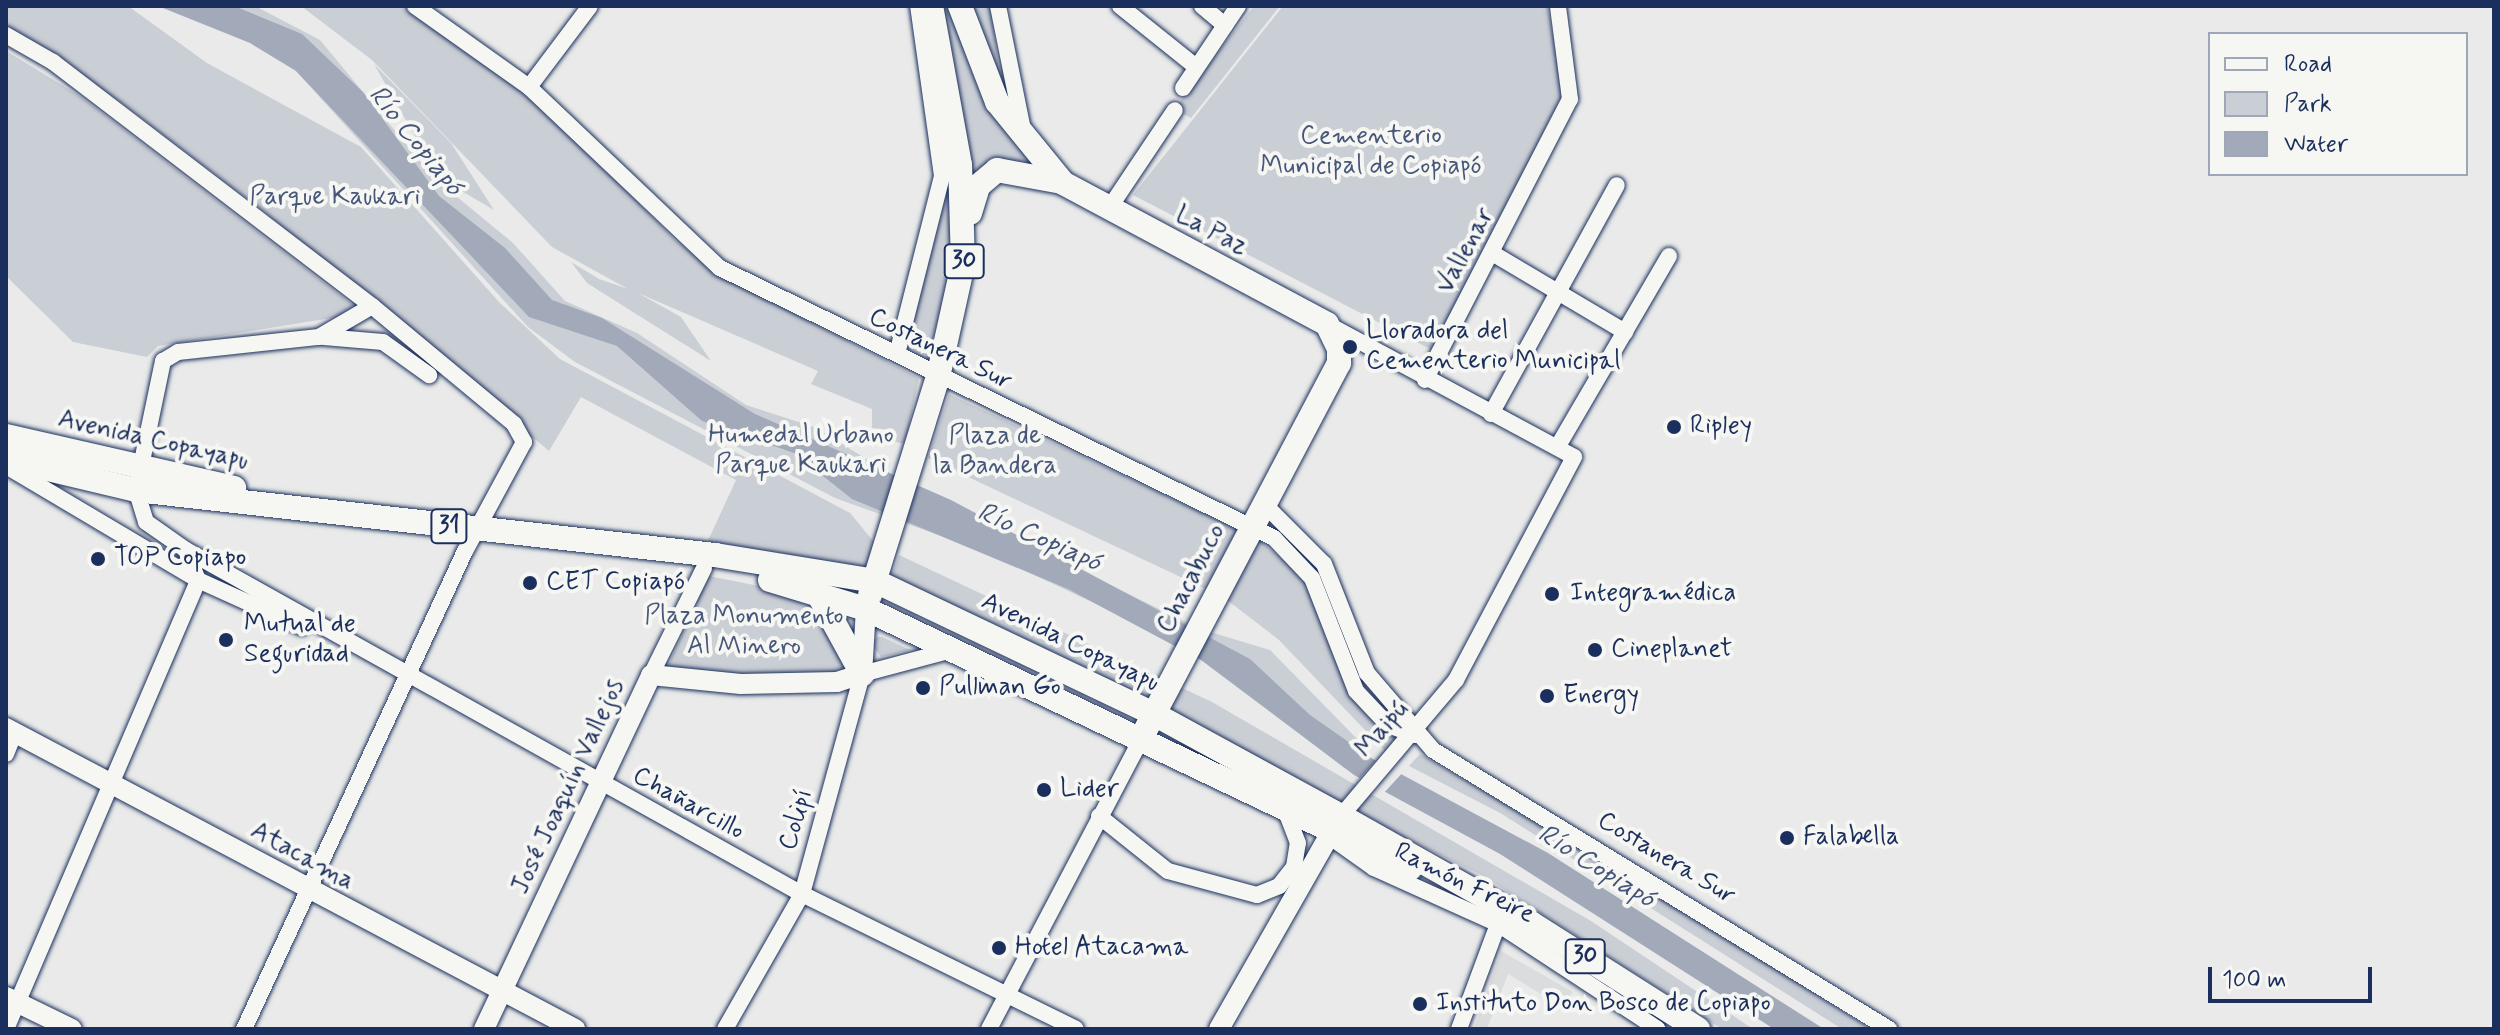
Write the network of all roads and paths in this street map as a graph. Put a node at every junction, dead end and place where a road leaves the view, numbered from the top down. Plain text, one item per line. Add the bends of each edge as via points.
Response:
1 (415, 6) edge
2 (590, 6) edge
3 (918, 6) edge
4 (931, 6) edge
5 (960, 6) edge
6 (998, 6) edge
7 (1120, 6) edge
8 (1202, 6) edge
9 (1238, 6) edge
10 (1558, 6) edge
11 (1225, 25) junction
12 (6, 35) edge
13 (1195, 66) junction
14 (944, 70) junction
15 (529, 87) junction
16 (1183, 88) dead end
17 (1175, 110) dead end
18 (1027, 147) junction
19 (1063, 183) junction
20 (1617, 185) dead end
21 (1108, 210) junction
22 (965, 238) junction
23 (1492, 253) junction
24 (1669, 256) dead end
25 (1559, 293) junction
26 (372, 306) junction
27 (349, 322) junction
28 (1327, 324) junction
29 (1625, 332) junction
30 (319, 337) junction
31 (362, 339) junction
32 (897, 354) junction
33 (1377, 356) junction
34 (1339, 363) junction
35 (429, 375) dead end
36 (938, 377) junction
37 (1425, 380) junction
38 (1491, 414) junction
39 (6, 436) edge
40 (1558, 446) junction
41 (1574, 457) joint
42 (6, 459) edge
43 (6, 466) edge
44 (137, 478) junction
45 (1257, 513) junction
46 (477, 530) junction
47 (611, 548) junction
48 (186, 550) junction
49 (704, 568) junction
50 (240, 579) junction
51 (198, 580) junction
52 (875, 581) junction
53 (816, 591) junction
54 (866, 609) junction
55 (953, 650) junction
56 (862, 674) junction
57 (651, 675) junction
58 (409, 676) junction
59 (1154, 714) junction
60 (11, 730) edge
61 (1418, 731) junction
62 (1139, 743) junction
63 (6, 754) edge
64 (110, 780) junction
65 (600, 782) junction
66 (1287, 815) junction
67 (1099, 816) junction
68 (1335, 826) junction
69 (307, 890) junction
70 (802, 894) junction
71 (1498, 924) junction
72 (502, 991) junction
73 (1009, 993) junction
74 (12, 1000) edge
75 (6, 1029) edge
76 (72, 1029) edge
77 (244, 1029) edge
78 (484, 1029) edge
79 (575, 1029) edge
80 (725, 1029) edge
81 (989, 1029) edge
82 (1076, 1029) edge
83 (1219, 1029) edge
84 (1459, 1029) edge
85 (1658, 1029) edge
86 (1698, 1029) edge
87 (1889, 1029) edge

1 - 15 street, Costanera Sur
2 - 15 street
3 - 14 highway
3 - 32 street via 942,176
4 - 14 highway, 30
5 - 18 highway, La Paz via 989,88
6 - 18 street
7 - 13 street
8 - 11 street
9 - 11 street
10 - 23 street, Vallenar via 1572,92
11 - 13 street
12 - 26 street via 66,71
13 - 16 street
14 - 22 highway, 30
15 - 32 street, Costanera Sur via 720,268
17 - 21 street
18 - 19 highway, La Paz
19 - 21 highway, La Paz
19 - 22 highway via 997,170 978,186
20 - 25 street
21 - 28 highway, La Paz
22 - 36 highway, 30
23 - 25 street
23 - 37 street, Vallenar
24 - 29 street
25 - 29 street
25 - 38 street
26 - 27 street
26 - 46 street via 523,438 521,456
27 - 30 street
27 - 31 street
28 - 33 street, La Paz
28 - 34 highway
29 - 40 street
30 - 31 street
30 - 44 street via 169,355
31 - 35 street via 392,346
32 - 36 street, Costanera Sur
33 - 34 street
33 - 37 street, La Paz
34 - 45 highway, Chacabuco
36 - 45 street, Costanera Sur
36 - 52 highway, 30
37 - 38 street, La Paz
38 - 40 street, La Paz
39 - 44 highway, Avenida Copayapu / 31
40 - 41 street, La Paz
41 - 61 street, Maipú via 1493,600 1466,662
42 - 44 highway, Avenida Copayapu / 31
43 - 51 street, Chañarcillo
44 - 46 highway, Avenida Copayapu / 31
44 - 48 street, Chañarcillo via 146,522
45 - 59 highway, Chacabuco
45 - 61 street, Costanera Sur via 1333,577 1367,673
45 - 61 street, Costanera Sur via 1305,565 1341,665 1366,704 1388,725
46 - 47 highway, Avenida Copayapu / 31
46 - 58 street
47 - 49 highway, Avenida Copayapu / 31
47 - 52 highway, Avenida Copayapu / 31 via 715,555
48 - 50 street, Chañarcillo
48 - 51 street
49 - 53 highway, Avenida Copayapu / 31
49 - 57 street, José Joaquín Vallejos
50 - 51 street
50 - 58 street, Chañarcillo
51 - 58 street, Chañarcillo
51 - 64 street
52 - 54 highway, 30
52 - 59 highway, Avenida Copayapu
53 - 54 highway, Avenida Copayapu / 31
53 - 56 highway
54 - 55 highway, Avenida Copayapu / 30
54 - 56 main road, Colipí
55 - 56 street
55 - 62 highway, Avenida Copayapu / 30
56 - 57 main road via 812,686
56 - 70 street, Colipí
57 - 65 main road, José Joaquín Vallejos
58 - 65 street, Chañarcillo
58 - 69 street
59 - 62 highway, Chacabuco
59 - 68 highway, Avenida Copayapu / 30
60 - 63 street
60 - 64 main road, Atacama
61 - 68 street, Maipú
61 - 87 street, Costanera Sur
62 - 66 highway, Avenida Copayapu / 30
62 - 67 street, Chacabuco
64 - 69 main road, Atacama
64 - 74 street
65 - 70 street, Chañarcillo
65 - 72 main road, José Joaquín Vallejos
66 - 67 street via 1298,843 1294,867 1279,886 1257,895 1168,871
66 - 68 highway, Avenida Copayapu / 30
67 - 73 street, Chacabuco
68 - 71 street, Ramón Freire via 1374,868
68 - 83 main road, Maipú
68 - 86 highway, Avenida Copayapu / 30 via 1469,890
69 - 72 main road, Atacama
69 - 77 street
70 - 73 street, Chañarcillo
70 - 80 street, Colipí
71 - 84 street
71 - 85 street, Ramón Freire
72 - 78 main road, José Joaquín Vallejos
72 - 79 main road, Atacama
73 - 81 street, Chacabuco
73 - 82 street, Chañarcillo
74 - 75 street
74 - 76 main road

